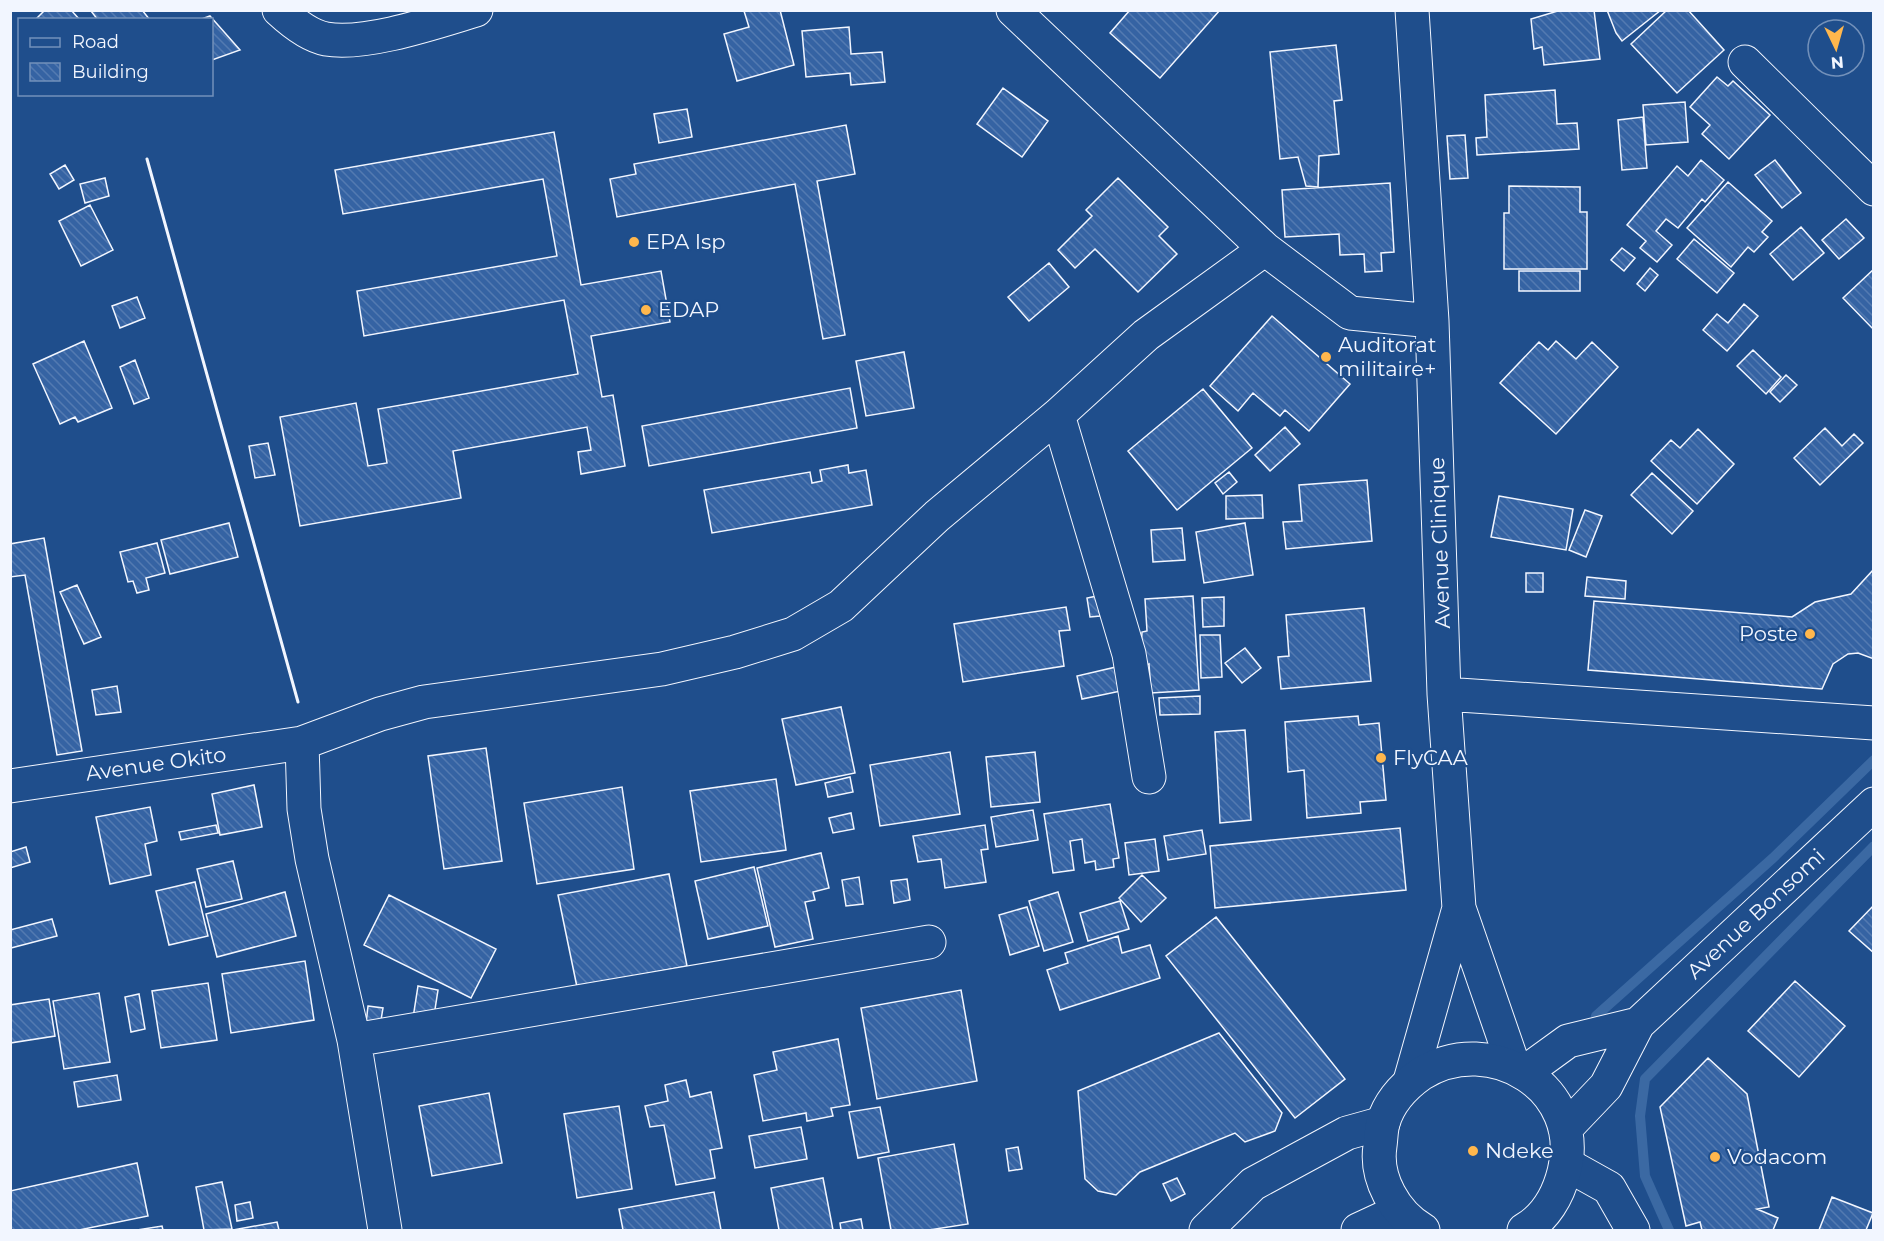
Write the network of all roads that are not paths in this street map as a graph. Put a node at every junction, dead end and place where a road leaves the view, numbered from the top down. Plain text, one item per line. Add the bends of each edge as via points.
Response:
1 (279, 10) edge
2 (476, 10) edge
3 (1013, 10) edge
4 (1412, 10) edge
5 (1745, 62) dead end
6 (1874, 189) edge
7 (1265, 249) junction
8 (1432, 321) junction
9 (1058, 415) junction
10 (1444, 694) junction
11 (1874, 723) edge
12 (302, 743) junction
13 (1149, 777) dead end
14 (10, 786) edge
15 (1874, 804) edge
16 (1459, 908) junction
17 (929, 942) dead end
18 (1638, 1024) junction
19 (354, 1040) junction
20 (1519, 1070) junction
21 (1410, 1081) junction
22 (1383, 1123) junction
23 (1564, 1129) junction
24 (1566, 1164) junction
25 (1402, 1222) edge
26 (385, 1230) edge
27 (1206, 1230) edge
28 (1358, 1230) edge
29 (1526, 1230) edge
30 (1633, 1230) edge

1 - 2 street via 294,24 325,39 353,40
3 - 7 street
4 - 8 street, Avenue Clinique
5 - 6 street
7 - 8 street via 1350,313
7 - 9 street, Avenue Okito via 1146,335
8 - 10 street, Avenue Clinique
9 - 12 street, Avenue Okito via 938,516 841,606 793,634 662,669 424,702
9 - 13 street via 1129,654
10 - 11 street
10 - 16 street, Avenue Clinique
12 - 14 street, Avenue Okito
12 - 19 street via 304,809 312,859
15 - 18 street, Avenue Bonsomi
16 - 20 street, Avenue Clinique
16 - 21 street
17 - 19 street
18 - 20 street, Avenue Bonsomi via 1568,1041
18 - 23 street, Avenue Bonsomi via 1606,1086
19 - 26 street
20 - 21 street via 1488,1059 1460,1059 1434,1067
20 - 23 street via 1543,1089 1556,1107
21 - 22 street via 1398,1094
22 - 25 street via 1379,1153 1384,1184
22 - 27 street via 1347,1133 1252,1184
23 - 24 street
24 - 29 street via 1560,1189
24 - 30 street via 1609,1188
25 - 28 street

